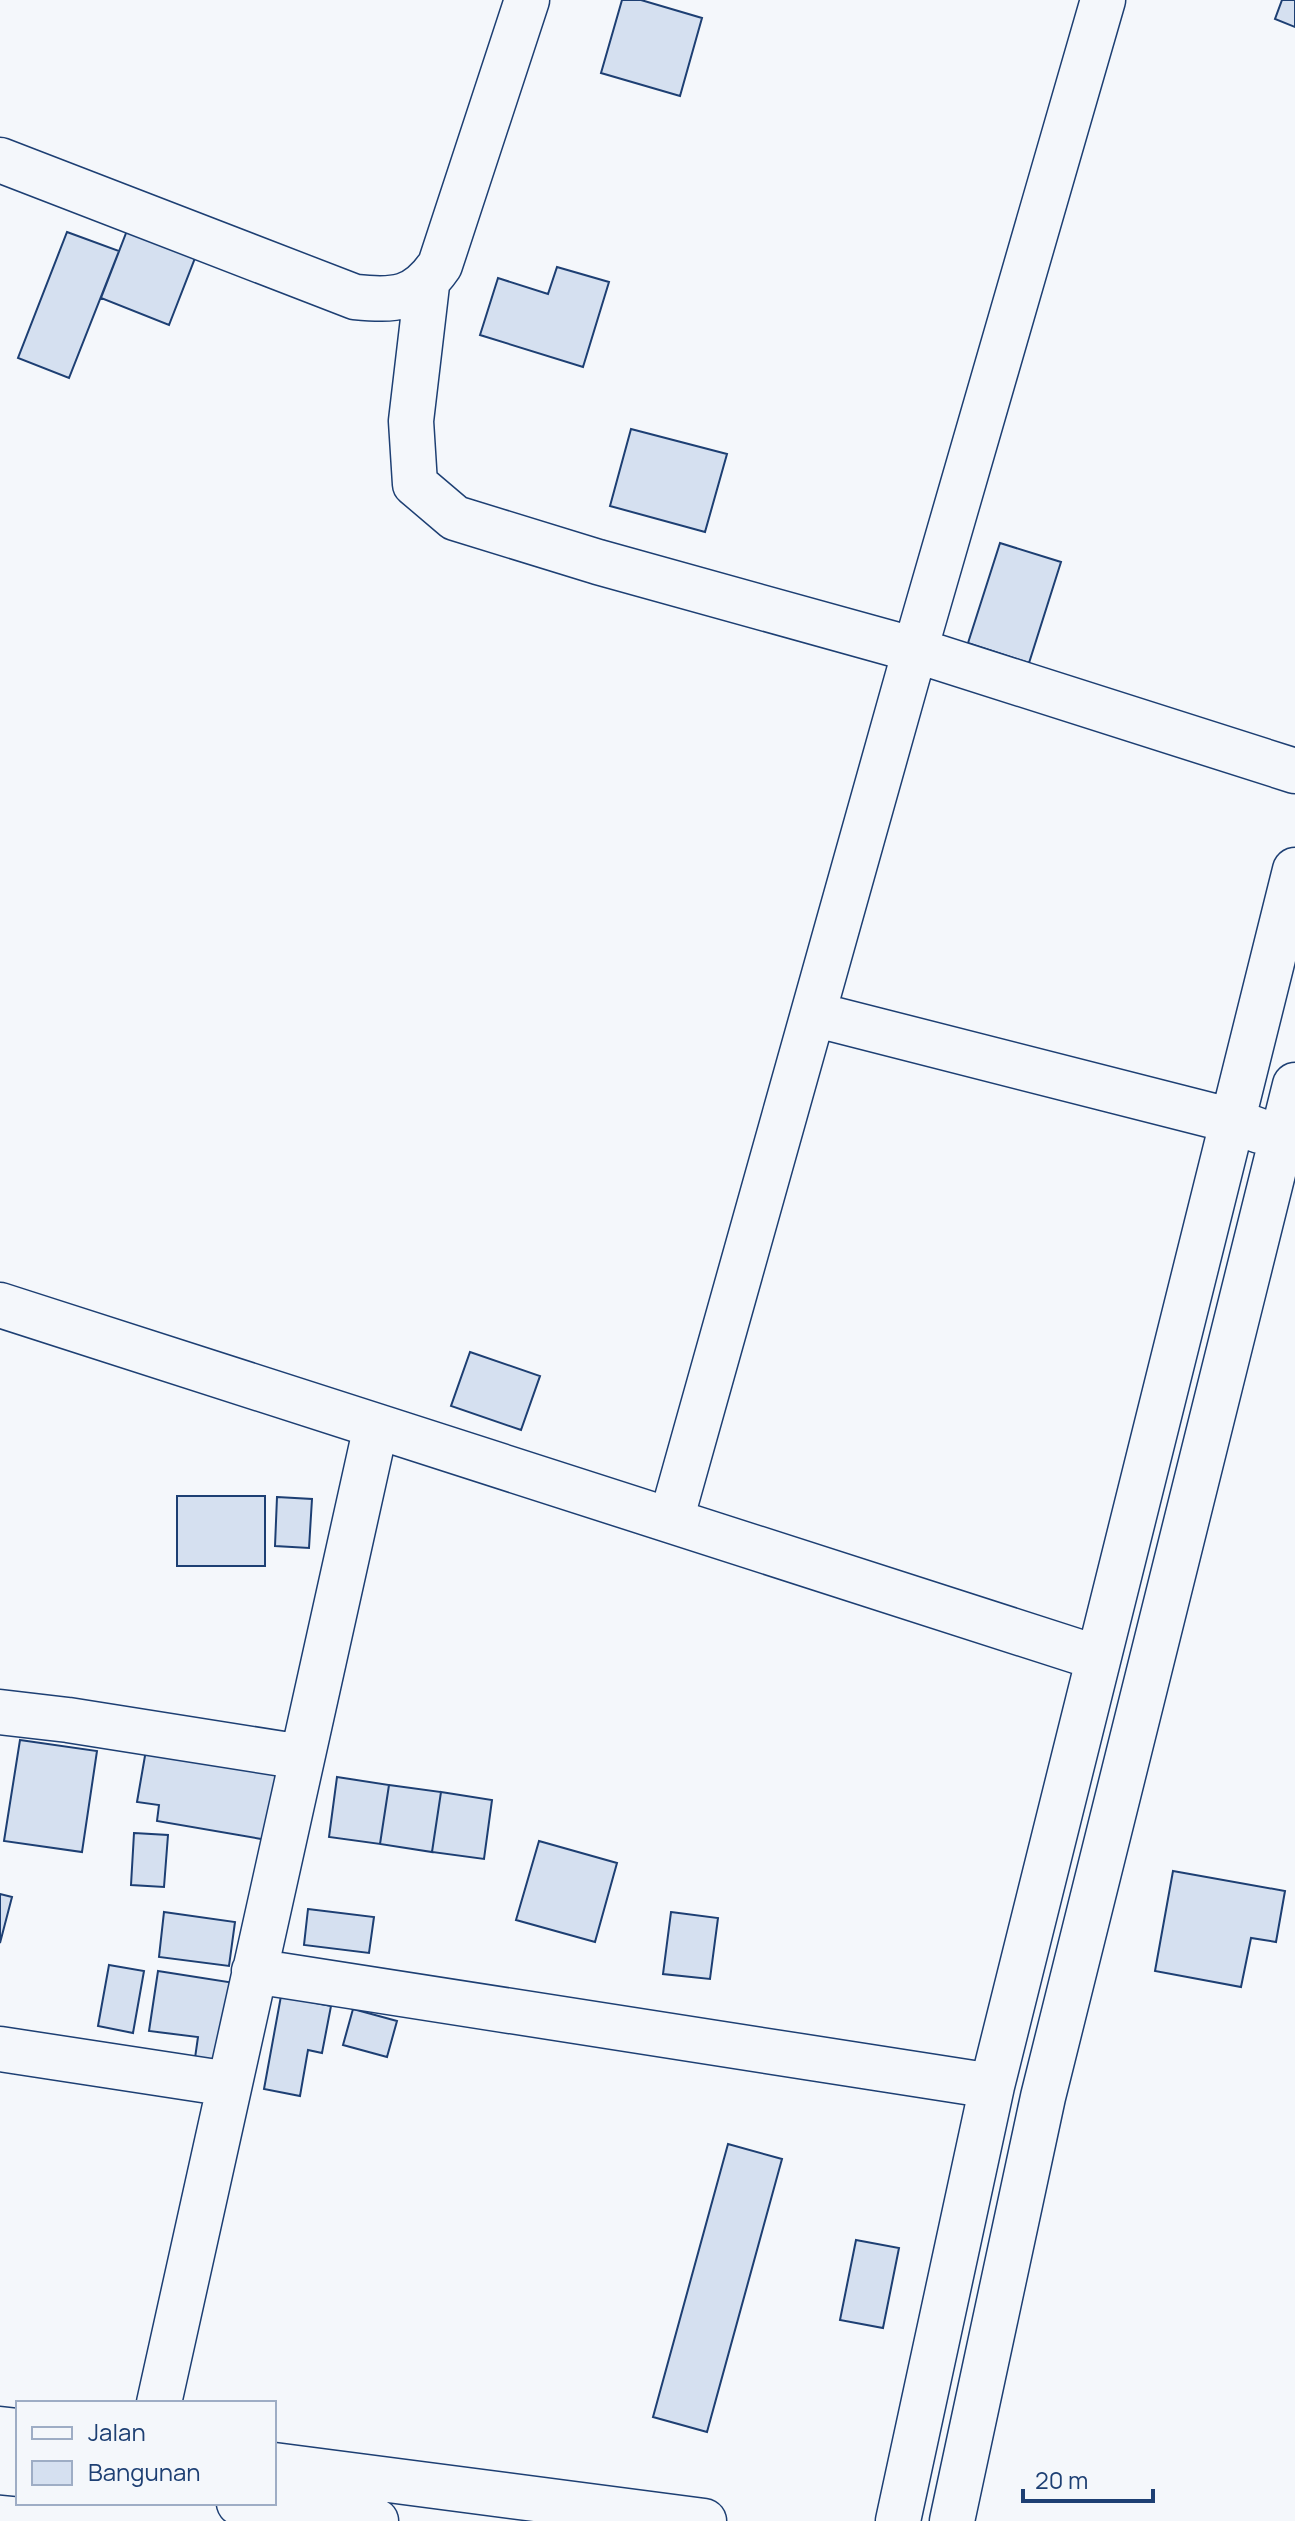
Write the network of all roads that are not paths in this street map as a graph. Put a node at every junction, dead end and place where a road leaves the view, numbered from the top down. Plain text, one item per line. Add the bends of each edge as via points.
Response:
1 (527, 0) edge
2 (1103, 0) edge
3 (0, 160) edge
4 (427, 285) junction
5 (915, 650) junction
6 (1295, 771) edge
7 (1295, 870) edge
8 (813, 1014) junction
9 (1295, 1085) edge
10 (1233, 1121) junction
11 (1281, 1138) junction
12 (0, 1305) edge
13 (376, 1426) junction
14 (671, 1520) junction
15 (1098, 1658) junction
16 (0, 1712) edge
17 (302, 1757) junction
18 (254, 1971) junction
19 (0, 2049) edge
20 (229, 2084) junction
21 (992, 2086) junction
22 (159, 2401) edge
23 (276, 2465) edge
24 (254, 2505) edge
25 (376, 2521) edge
26 (704, 2521) edge
27 (898, 2521) edge
28 (952, 2521) edge

1 - 4 street via 440,265
2 - 5 street
3 - 4 street via 355,297 385,300
4 - 5 street via 411,421 415,484 455,518
5 - 6 street
5 - 8 street
7 - 10 street
8 - 10 street
8 - 14 street
9 - 11 street
10 - 11 street
10 - 15 street
11 - 28 street via 1043,2097
12 - 13 street
13 - 14 street
13 - 17 street
14 - 15 street
15 - 21 street
16 - 17 street
17 - 18 street
18 - 20 street
18 - 21 street
19 - 20 street
20 - 22 street
21 - 27 street
23 - 26 street
24 - 25 street

